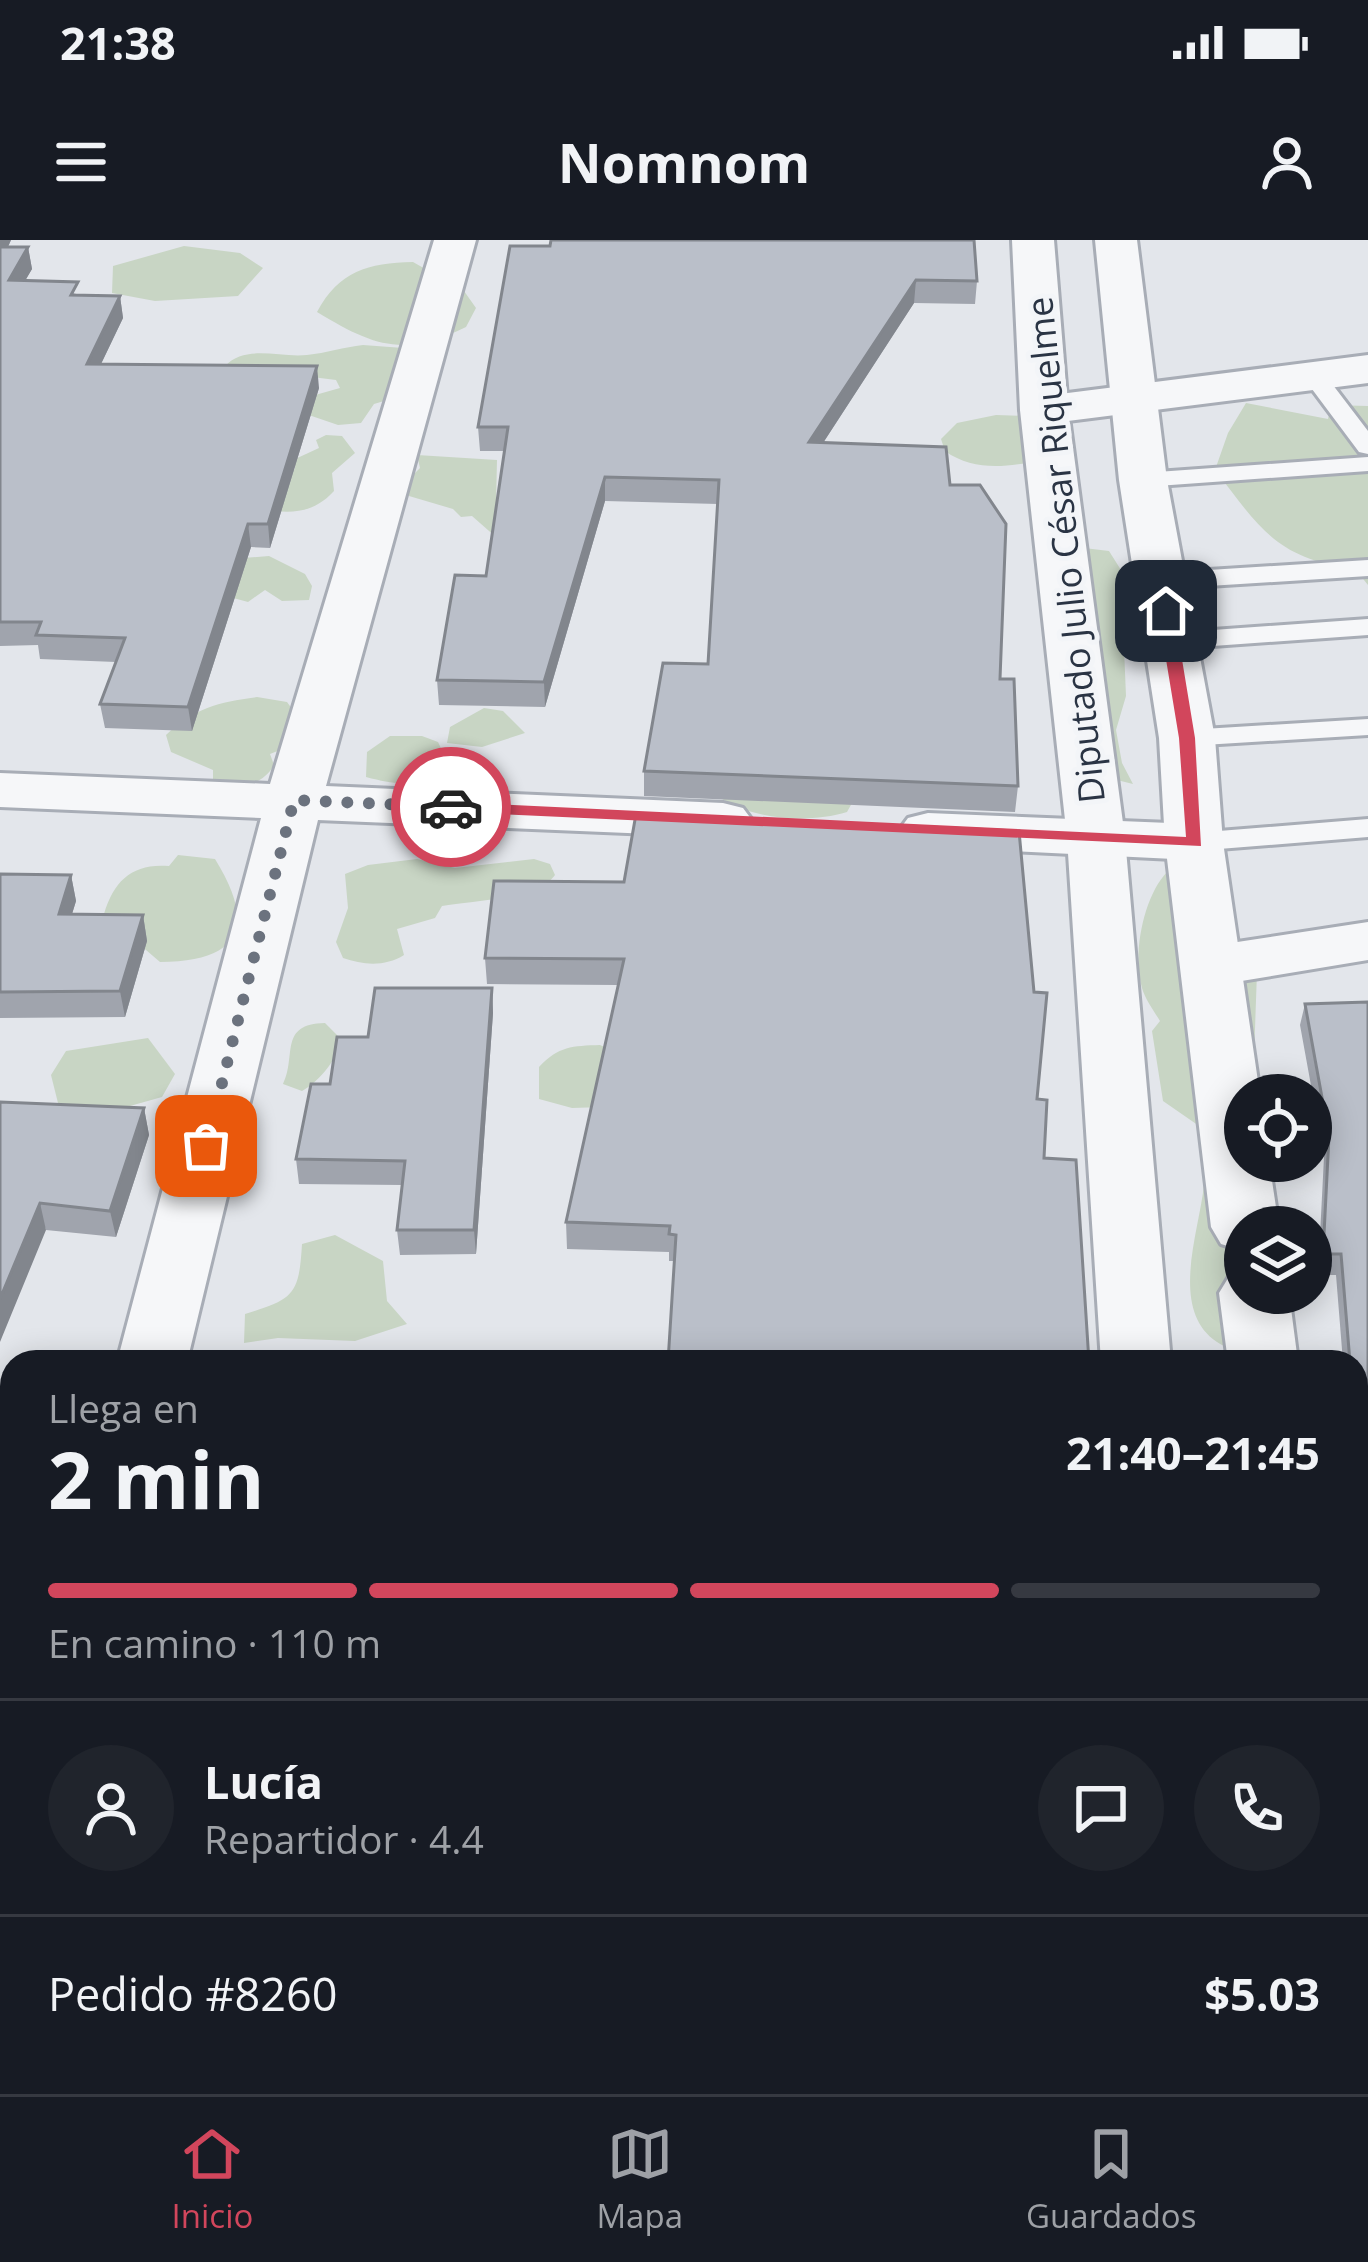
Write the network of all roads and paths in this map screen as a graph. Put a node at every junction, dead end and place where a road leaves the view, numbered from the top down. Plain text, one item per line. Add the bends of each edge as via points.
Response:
1 (455, 240) edge
2 (1033, 240) edge
3 (1116, 240) edge
4 (1368, 370) edge
5 (1316, 377) junction
6 (1136, 398) junction
7 (1044, 410) junction
8 (1368, 447) edge
9 (1368, 464) edge
10 (1143, 480) junction
11 (1368, 568) edge
12 (1161, 581) junction
13 (1368, 627) edge
14 (1171, 641) junction
15 (1368, 727) edge
16 (1187, 738) junction
17 (0, 790) edge
18 (294, 800) junction
19 (766, 822) edge
20 (884, 828) edge
21 (1368, 828) edge
22 (1096, 838) junction
23 (1195, 842) junction
24 (1368, 941) edge
25 (1211, 967) junction
26 (1242, 1206) edge
27 (1256, 1314) edge
28 (155, 1350) edge
29 (1135, 1350) edge
30 (1260, 1350) edge

1 - 18 street
2 - 7 street, Diputado Julio César Riquelme
3 - 6 street
4 - 5 street
5 - 6 street
5 - 8 lane
6 - 7 street
6 - 10 street
7 - 22 street, Diputado Julio César Riquelme
9 - 10 lane
10 - 12 street
11 - 12 lane
12 - 14 street
13 - 14 lane
14 - 16 street
15 - 16 lane
16 - 23 street
17 - 18 street
18 - 19 street
18 - 28 street
20 - 22 street
21 - 23 lane
22 - 23 street
22 - 29 street, Diputado Julio César Riquelme
23 - 25 street
24 - 25 street
25 - 26 street
27 - 30 street

